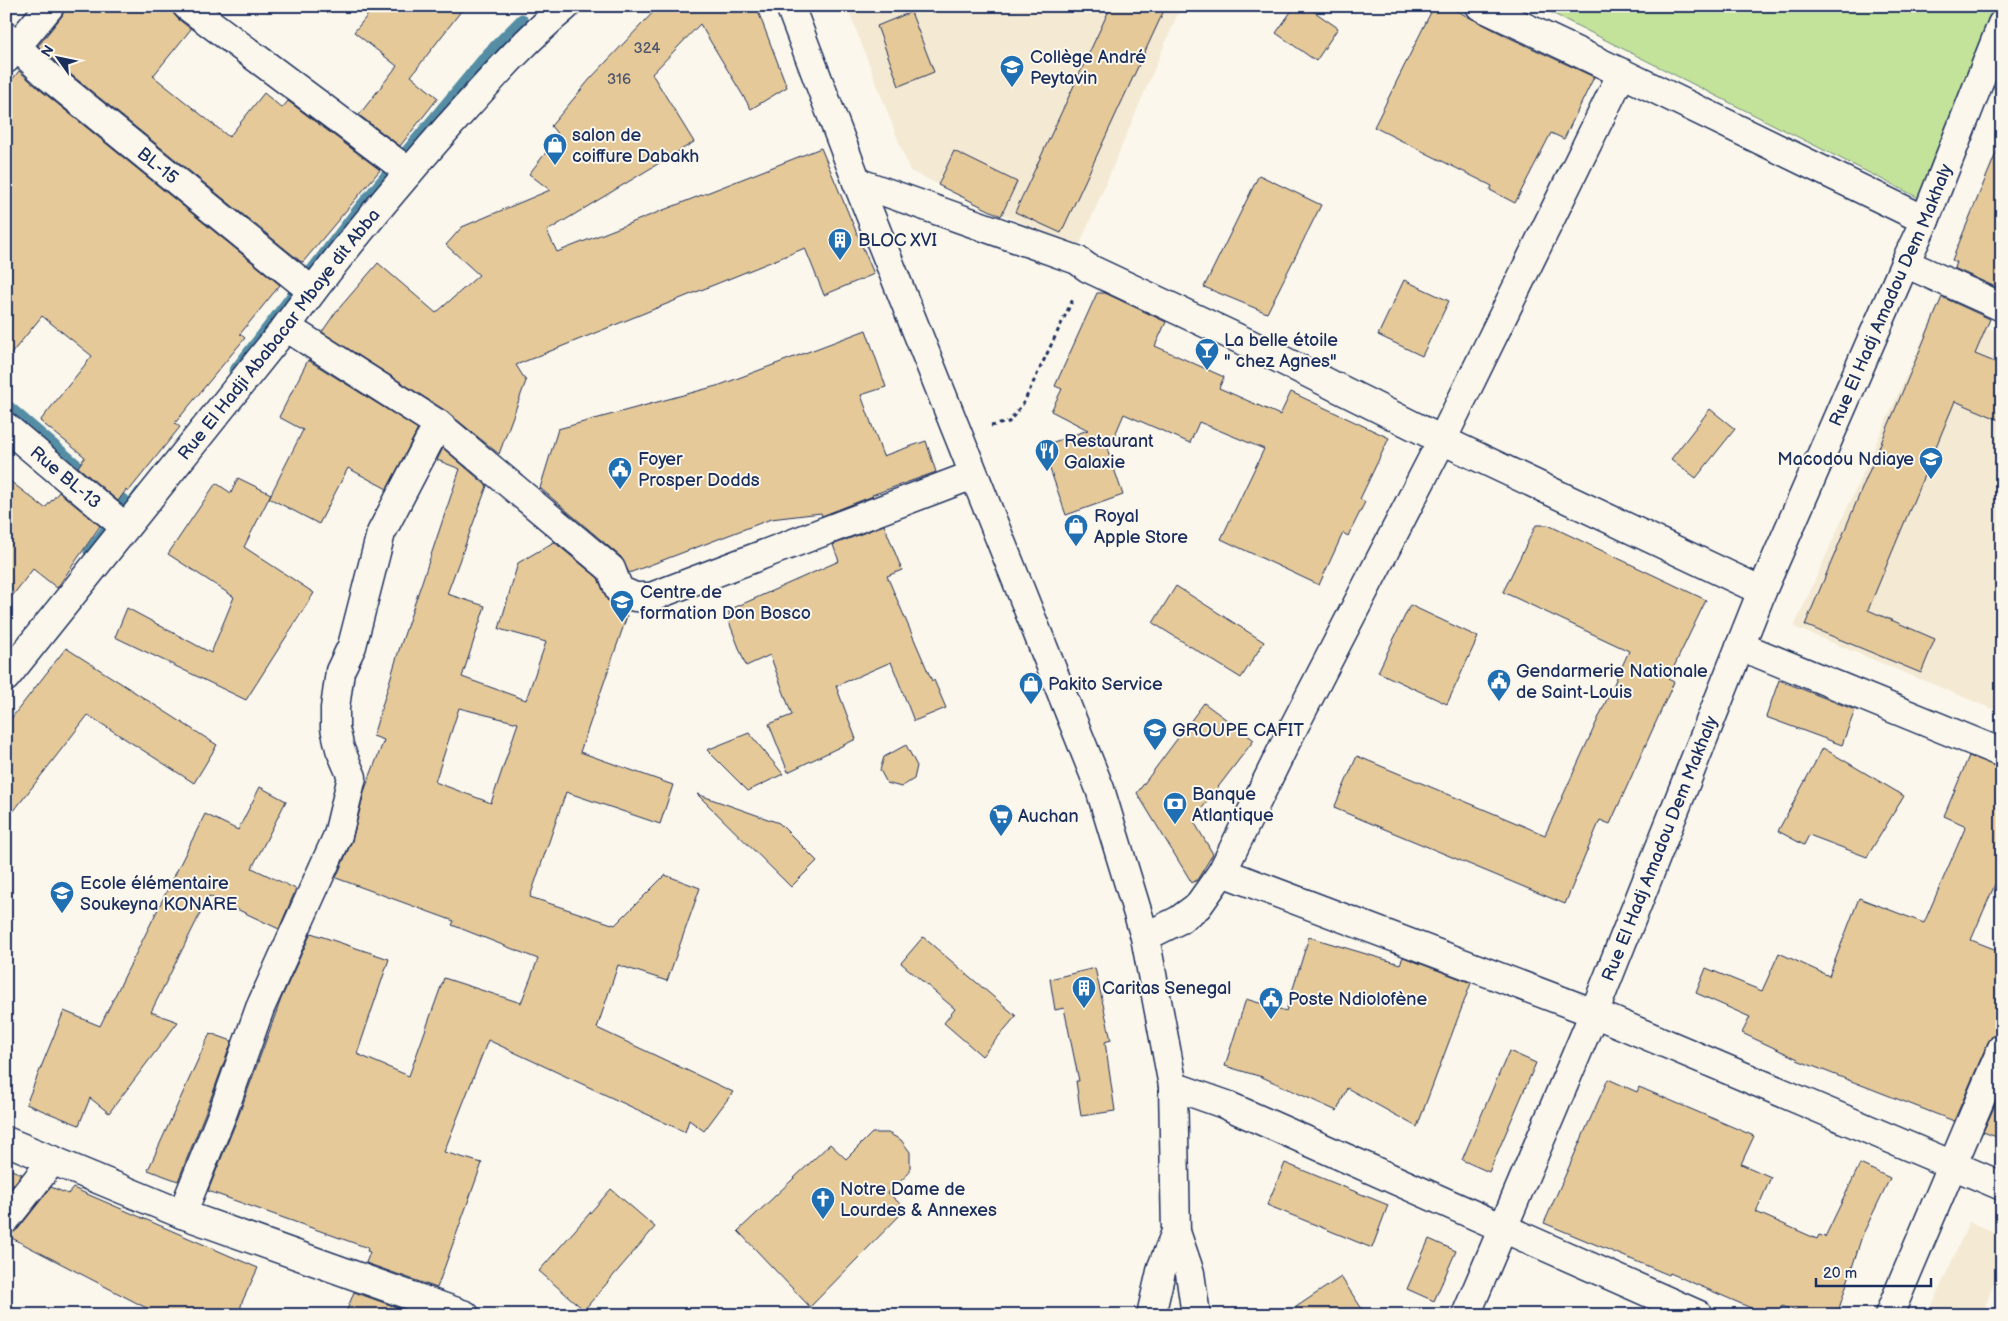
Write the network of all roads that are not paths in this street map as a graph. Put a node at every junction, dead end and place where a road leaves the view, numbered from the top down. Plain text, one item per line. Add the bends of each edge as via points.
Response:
1 (50, 6) edge
2 (187, 6) edge
3 (566, 6) edge
4 (790, 6) edge
5 (1480, 6) edge
6 (2002, 24) edge
7 (10, 48) edge
8 (1622, 73) junction
9 (409, 172) junction
10 (857, 182) junction
11 (1925, 220) junction
12 (1905, 263) junction
13 (312, 291) junction
14 (2002, 307) edge
15 (286, 327) junction
16 (438, 424) junction
17 (6, 427) edge
18 (1442, 440) junction
19 (973, 475) junction
20 (125, 527) junction
21 (1762, 591) junction
22 (1740, 646) junction
23 (6, 677) edge
24 (2002, 753) edge
25 (1222, 872) junction
26 (1145, 937) junction
27 (1594, 1013) junction
28 (2002, 1048) edge
29 (1172, 1086) junction
30 (6, 1141) edge
31 (53, 1160) junction
32 (1952, 1166) junction
33 (2002, 1186) edge
34 (182, 1214) junction
35 (6, 1219) edge
36 (1502, 1227) junction
37 (1176, 1232) junction
38 (465, 1315) edge
39 (1151, 1315) edge
40 (1196, 1315) edge
41 (1466, 1315) edge
42 (1699, 1315) edge
43 (1889, 1315) edge

1 - 7 street
2 - 9 street
3 - 9 street, Rue El Hadji Ababacar Mbaye dit Abba via 532,36
4 - 10 street
5 - 8 street
6 - 11 street, Rue El Hadj Amadou Dem Makhaly
7 - 13 street, BL-15
8 - 11 street
8 - 18 street
9 - 13 street, Rue El Hadji Ababacar Mbaye dit Abba
10 - 18 street via 1077,260
10 - 19 street
11 - 12 street, Rue El Hadj Amadou Dem Makhaly
12 - 14 street
12 - 21 street, Rue El Hadj Amadou Dem Makhaly
13 - 15 street, Rue El Hadji Ababacar Mbaye dit Abba
15 - 16 street
15 - 20 street, Rue El Hadji Ababacar Mbaye dit Abba
16 - 19 street via 610,569 620,590 635,597 651,597
16 - 34 street via 380,532 352,646 340,671 335,728 352,778 338,835 260,1008
17 - 20 street, Rue BL-13
18 - 21 street
18 - 25 street
19 - 26 street via 1100,789
20 - 23 street, Rue El Hadji Ababacar Mbaye dit Abba
21 - 22 street, Rue El Hadj Amadou Dem Makhaly
22 - 24 street
22 - 27 street, Rue El Hadj Amadou Dem Makhaly
25 - 26 street via 1198,906
25 - 27 street
26 - 29 street
27 - 32 street
27 - 36 street, Rue El Hadj Amadou Dem Makhaly
28 - 32 street
29 - 36 street via 1224,1104
29 - 37 street
30 - 31 street
31 - 34 street
31 - 35 street
32 - 33 street
32 - 43 street
34 - 38 street
36 - 41 street, Rue El Hadj Amadou Dem Makhaly
36 - 42 street
37 - 39 street via 1162,1267
37 - 40 street via 1190,1273

